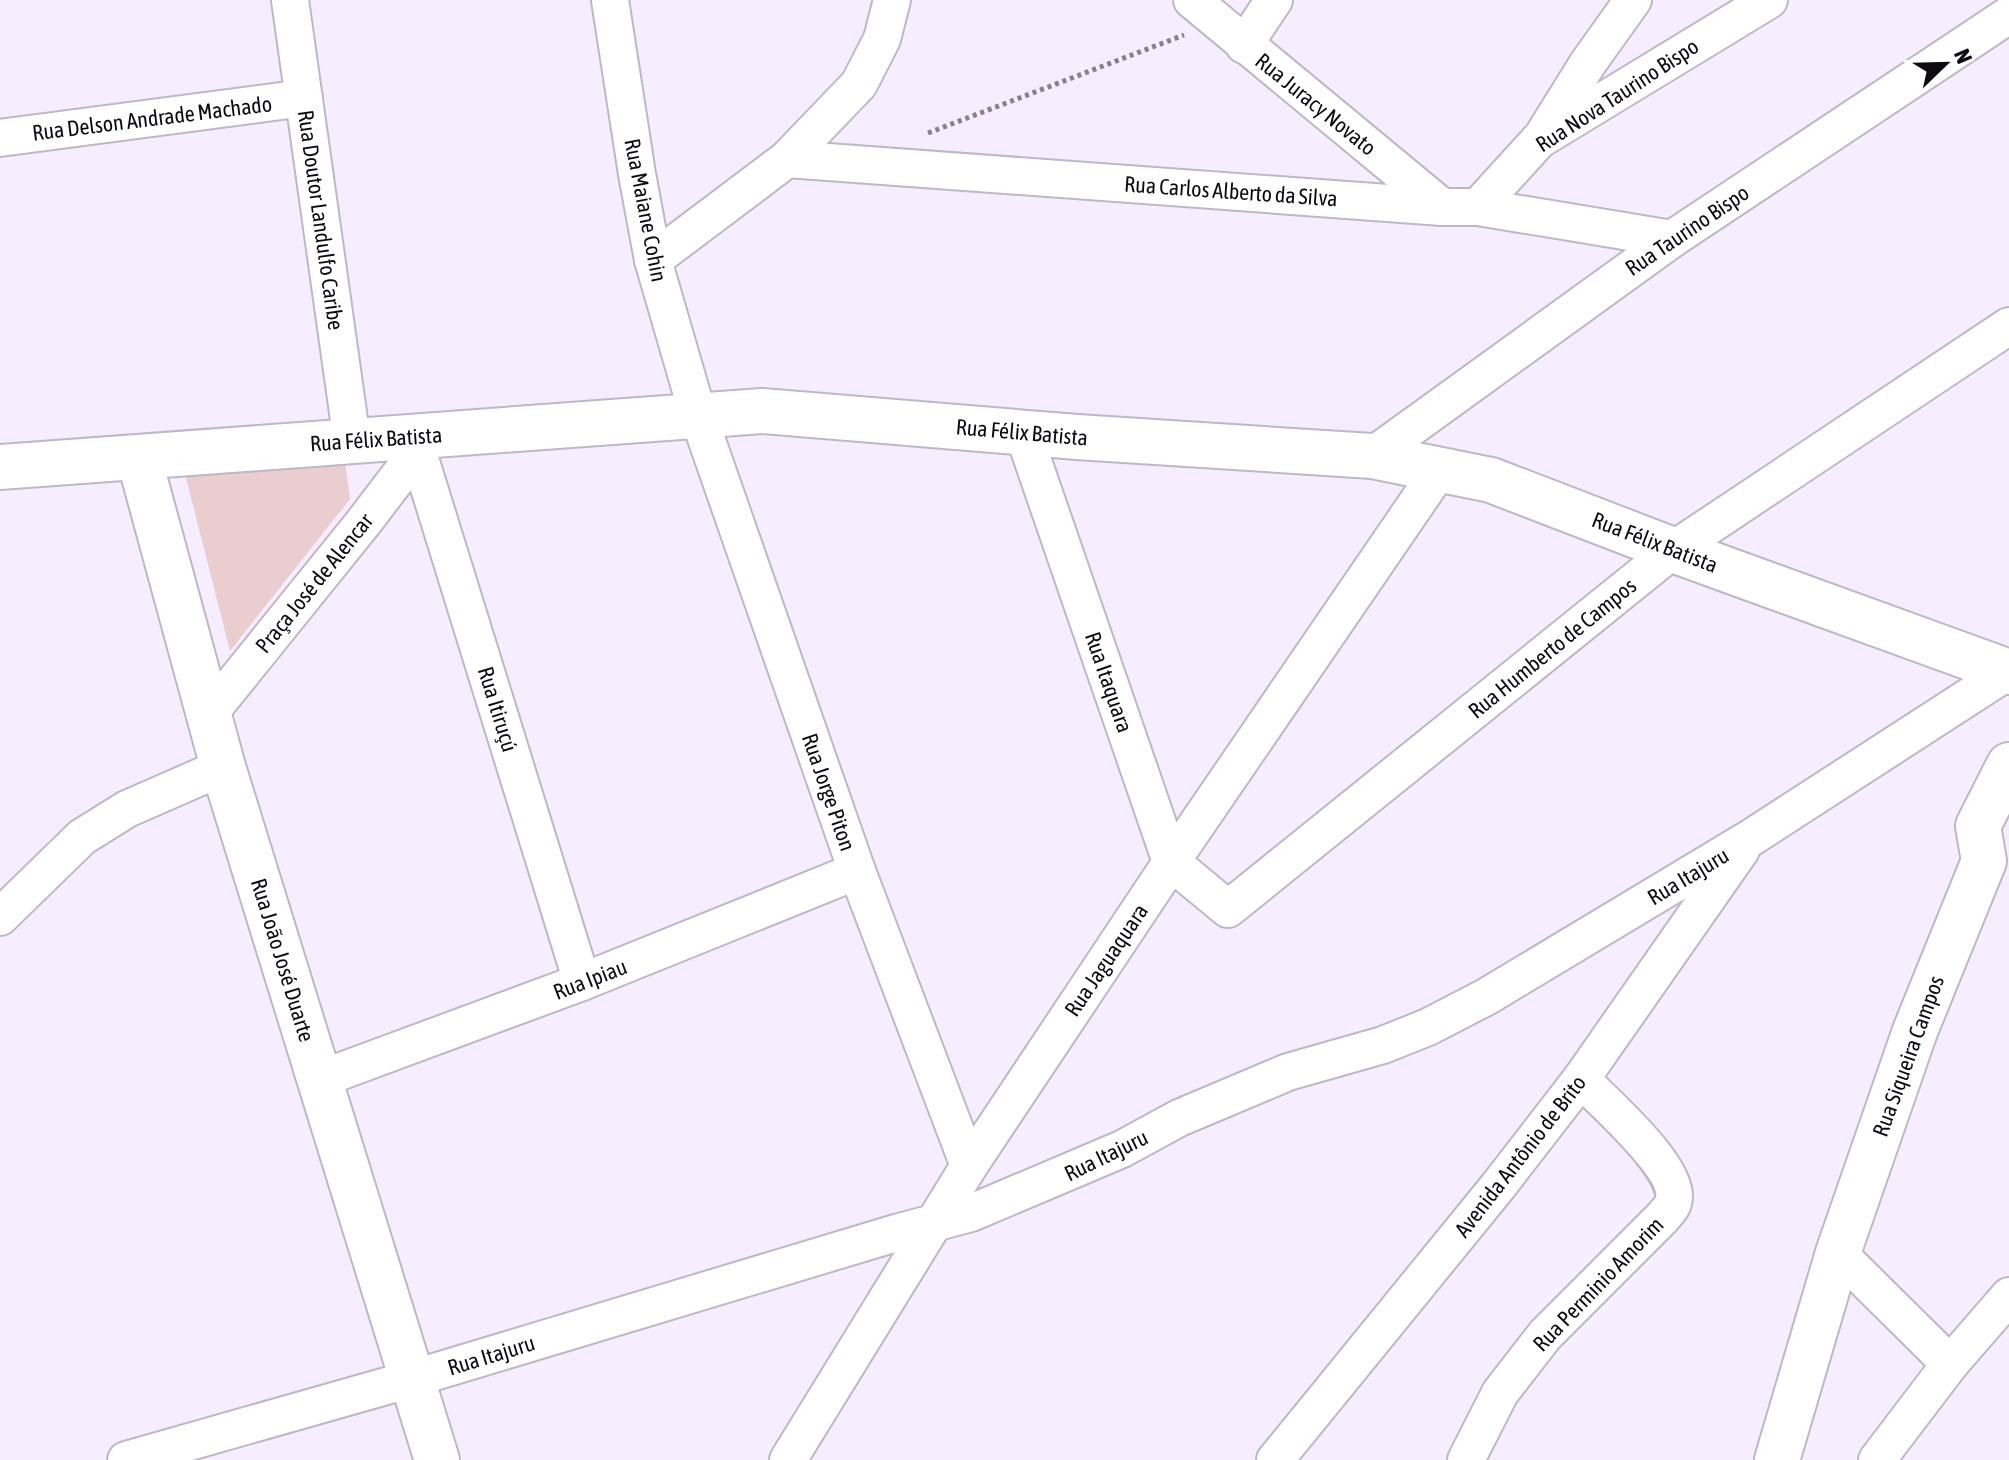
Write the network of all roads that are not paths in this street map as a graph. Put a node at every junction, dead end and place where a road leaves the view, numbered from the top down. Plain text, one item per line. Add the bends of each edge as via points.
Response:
1 (290, 0) edge
2 (610, 0) edge
3 (892, 0) edge
4 (1274, 0) edge
5 (1633, 0) edge
6 (1769, 0) edge
7 (2009, 15) edge
8 (1218, 22) edge
9 (304, 98) junction
10 (0, 138) edge
11 (1539, 140) junction
12 (787, 159) junction
13 (1442, 207) junction
14 (1478, 207) junction
15 (1672, 239) junction
16 (653, 260) junction
17 (2009, 326) edge
18 (698, 415) junction
19 (1023, 432) junction
20 (352, 441) junction
21 (415, 444) junction
22 (1372, 456) junction
23 (139, 458) junction
24 (0, 467) edge
25 (1440, 469) junction
26 (1673, 550) junction
27 (2008, 672) edge
28 (208, 715) junction
29 (2009, 765) edge
30 (223, 767) junction
31 (1749, 839) junction
32 (1997, 852) edge
33 (1171, 862) junction
34 (857, 871) junction
35 (0, 917) edge
36 (582, 982) junction
37 (320, 1079) junction
38 (1581, 1079) junction
39 (969, 1166) junction
40 (934, 1223) junction
41 (1838, 1253) junction
42 (2009, 1296) edge
43 (1950, 1364) junction
44 (411, 1379) junction
45 (126, 1460) edge
46 (437, 1460) edge
47 (788, 1460) edge
48 (1275, 1460) edge
49 (1466, 1460) edge
50 (1777, 1460) edge
51 (1877, 1460) edge

1 - 9 street, Rua Doutor Landulfo Caribe
2 - 16 street, Rua Maiane Cohin
3 - 12 street via 882,39 859,84
4 - 8 street
5 - 11 street
6 - 11 street, Rua Nova Taurino Bispo
7 - 15 street, Rua Taurino Bispo
8 - 13 street, Rua Juracy Novato
9 - 10 street, Rua Delson Andrade Machado
9 - 20 street, Rua Doutor Landulfo Caribe
11 - 14 street, Rua Nova Taurino Bispo
12 - 13 street, Rua Carlos Alberto da Silva
12 - 16 street
13 - 14 street, Rua Carlos Alberto da Silva
14 - 15 street, Rua Carlos Alberto da Silva
15 - 22 street, Rua Taurino Bispo
16 - 18 street, Rua Maiane Cohin
17 - 26 street, Rua Humberto de Campos
18 - 19 street, Rua Félix Batista via 762,411
18 - 21 street, Rua Félix Batista
18 - 34 street, Rua Jorge Piton
19 - 22 street, Rua Félix Batista
19 - 33 street, Rua Itaquara
20 - 21 street, Rua Félix Batista
20 - 23 street, Rua Félix Batista
21 - 28 street, Praça José de Alencar via 363,523
21 - 36 street, Rua Itiruçú
22 - 25 street, Rua Félix Batista
23 - 24 street, Rua Félix Batista
23 - 28 street, Rua João José Duarte
25 - 26 street, Rua Félix Batista via 1491,480
25 - 33 street, Rua Jaguaquara
26 - 27 street, Rua Félix Batista
26 - 33 street, Rua Humberto de Campos via 1228,909
27 - 31 street, Rua Itajuru
28 - 30 street, Rua João José Duarte
29 - 32 street, Rua Siqueira Campos via 1978,826
30 - 35 street via 127,809 82,837
30 - 37 street, Rua João José Duarte
31 - 38 street, Avenida Antônio de Brito
31 - 40 street, Rua Itajuru via 1428,1027 1288,1072 1058,1178
32 - 41 street, Rua Siqueira Campos via 1915,1031
33 - 39 street, Rua Jaguaquara
34 - 36 street, Rua Ipiau
34 - 39 street, Rua Jorge Piton
36 - 37 street, Rua Ipiau
37 - 44 street, Rua João José Duarte
38 - 48 street, Avenida Antônio de Brito
38 - 49 street, Rua Perminio Amorim via 1663,1164 1674,1185 1674,1203 1545,1335 1500,1393
39 - 40 street, Rua Jaguaquara
40 - 44 street, Rua Itajuru
40 - 47 street, Rua Jaguaquara
41 - 43 street
41 - 50 street, Rua Siqueira Campos
42 - 43 street
43 - 51 street
44 - 45 street, Rua Itajuru
44 - 46 street, Rua João José Duarte

